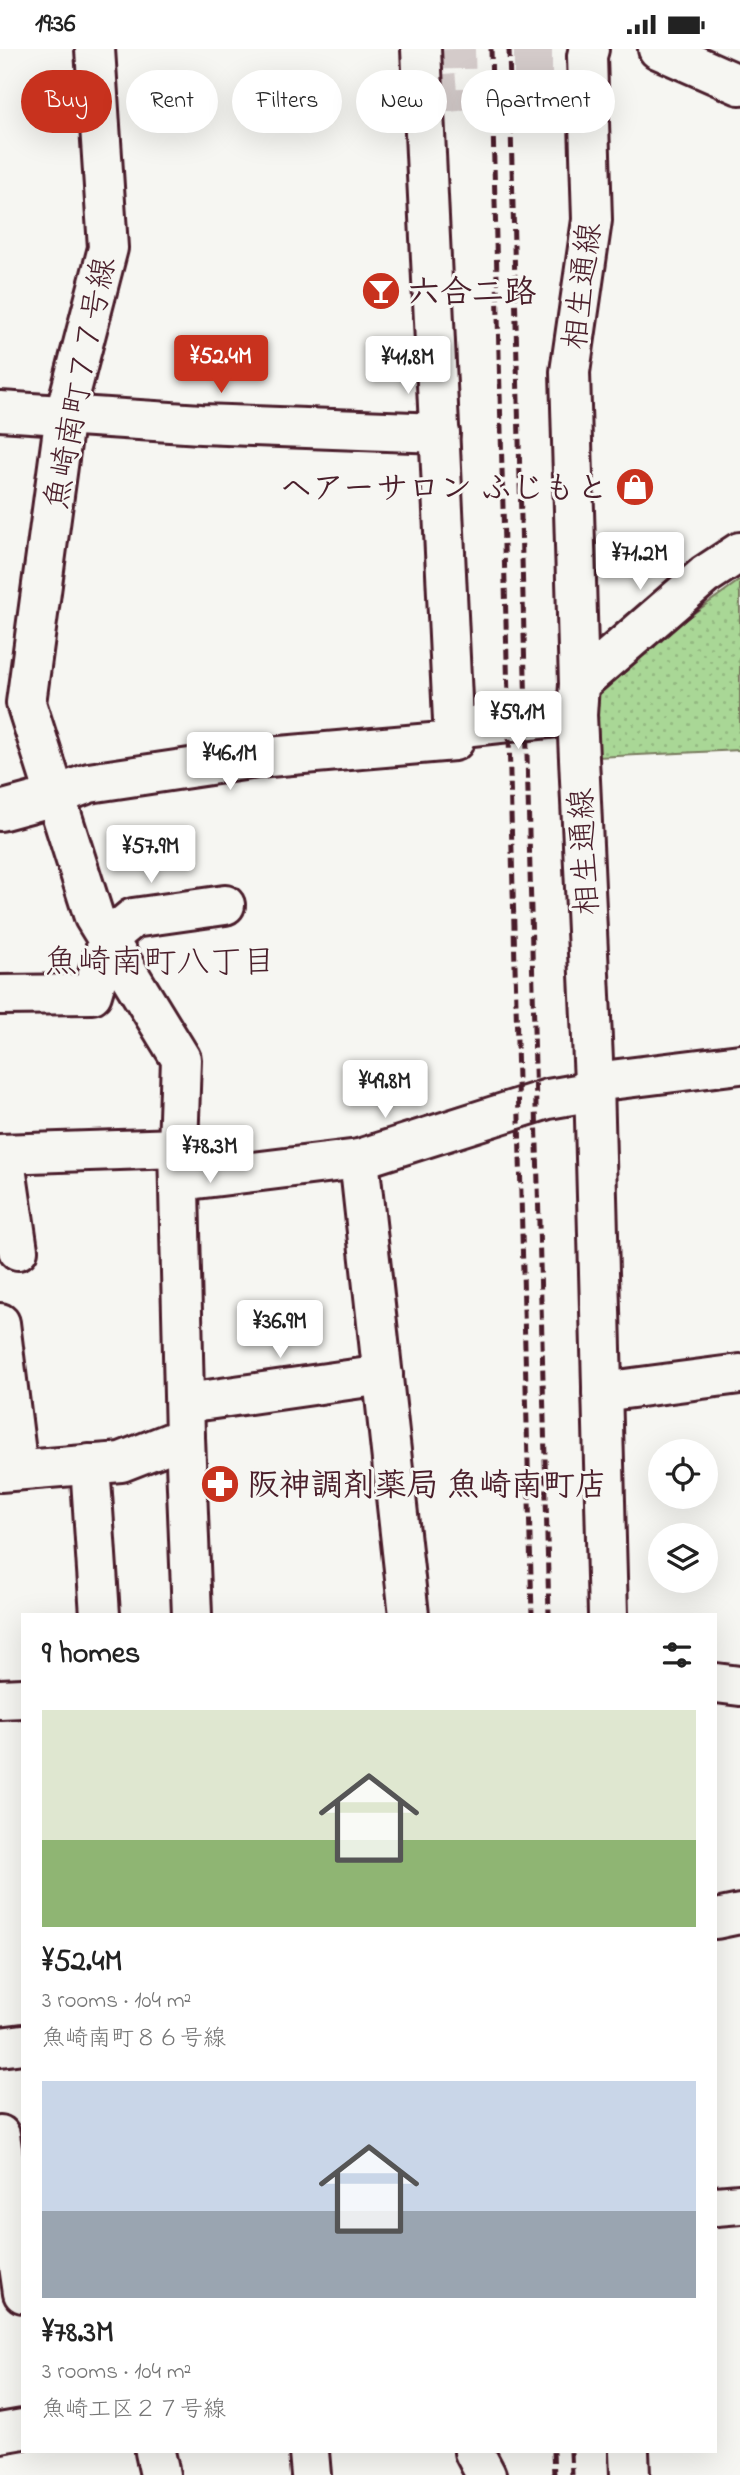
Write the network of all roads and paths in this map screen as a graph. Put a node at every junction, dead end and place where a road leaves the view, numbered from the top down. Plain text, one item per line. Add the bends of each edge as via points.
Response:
1 (96, 49) edge
2 (421, 49) edge
3 (589, 49) edge
4 (658, 49) edge
5 (740, 85) edge
6 (0, 411) edge
7 (65, 414) junction
8 (440, 433) junction
9 (740, 552) edge
10 (578, 700) junction
11 (454, 735) junction
12 (55, 796) junction
13 (0, 811) edge
14 (225, 905) dead end
15 (108, 938) junction
16 (0, 996) edge
17 (740, 1064) edge
18 (594, 1086) junction
19 (2, 1154) edge
20 (359, 1159) junction
21 (179, 1165) junction
22 (18, 1250) dead end
23 (1, 1323) edge
24 (740, 1374) edge
25 (383, 1375) junction
26 (602, 1392) junction
27 (185, 1420) junction
28 (90, 1464) junction
29 (9, 1471) edge
30 (100, 1613) edge
31 (192, 1613) edge
32 (409, 1613) edge
33 (608, 1613) edge
34 (717, 1683) edge
35 (740, 1686) edge
36 (21, 1698) edge
37 (0, 1699) edge
38 (740, 1914) edge
39 (717, 1919) edge
40 (21, 2043) edge
41 (0, 2047) edge
42 (0, 2135) edge
43 (740, 2204) edge
44 (717, 2206) edge
45 (21, 2279) edge
46 (21, 2429) edge
47 (0, 2433) edge
48 (155, 2453) edge
49 (309, 2453) edge
50 (475, 2453) edge
51 (629, 2453) edge
52 (160, 2475) edge
53 (311, 2475) edge
54 (486, 2475) edge
55 (630, 2475) edge

1 - 7 street, 魚崎南町７７号線 via 107,248
2 - 8 street
3 - 10 street, 相生通線 via 592,221 570,372
4 - 5 street
6 - 7 street
7 - 8 street
7 - 12 street, 魚崎南町７７号線 via 26,703
8 - 11 street
9 - 10 street via 705,575
10 - 11 street
10 - 18 street, 相生通線
11 - 12 street via 89,783
12 - 13 street
12 - 15 street, 魚崎南町７７号線 via 94,917
14 - 15 street via 133,918
15 - 16 street via 92,994
15 - 21 street, 魚崎南町７７号線 via 181,1059
17 - 18 street
18 - 20 street
18 - 26 street, 相生通線
19 - 21 street
19 - 22 street
20 - 21 street
20 - 25 street
21 - 27 street, 魚崎南町７７号線
23 - 29 street
24 - 26 street
25 - 27 street
25 - 32 street
26 - 33 street, 相生通線
27 - 28 street via 121,1462
27 - 31 street, 魚崎南町７７号線
28 - 29 street
28 - 30 street
34 - 35 street
36 - 37 street
38 - 39 street
40 - 41 street
42 - 45 street
43 - 44 street
46 - 47 street
48 - 52 street
49 - 53 street
50 - 54 street
51 - 55 street

